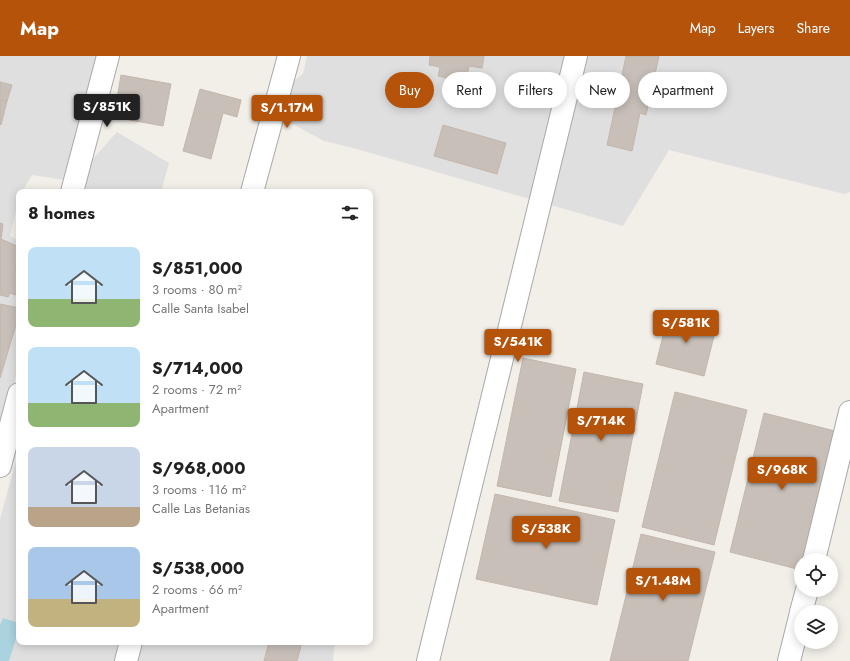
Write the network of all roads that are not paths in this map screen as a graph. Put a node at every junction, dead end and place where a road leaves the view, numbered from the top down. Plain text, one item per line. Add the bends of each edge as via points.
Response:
1 (108, 56) edge
2 (290, 56) edge
3 (576, 56) edge
4 (73, 189) edge
5 (253, 189) edge
6 (16, 405) edge
7 (850, 412) edge
8 (0, 466) edge
9 (816, 553) edge
10 (794, 641) edge
11 (130, 645) edge
12 (126, 661) edge
13 (428, 661) edge
14 (789, 661) edge

1 - 4 street
2 - 5 street
3 - 13 street
6 - 8 street
7 - 9 street
10 - 14 street
11 - 12 street

